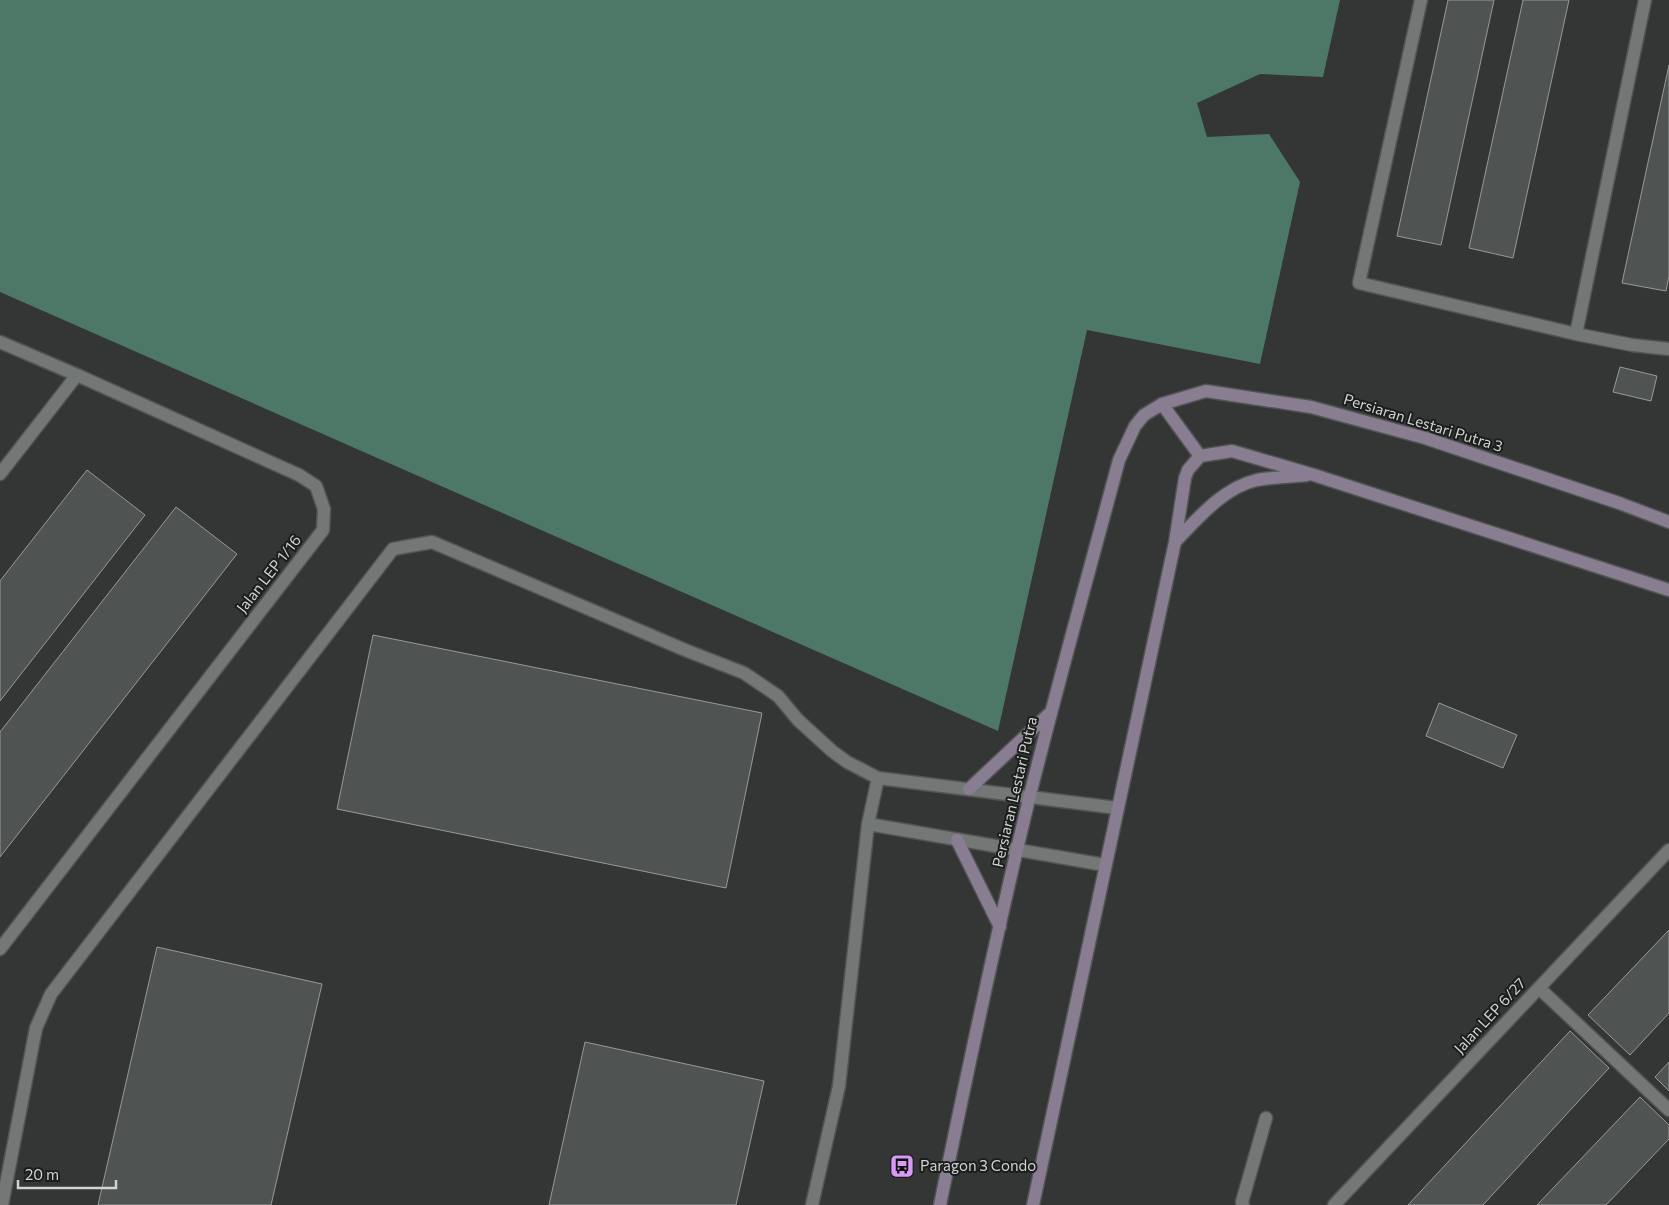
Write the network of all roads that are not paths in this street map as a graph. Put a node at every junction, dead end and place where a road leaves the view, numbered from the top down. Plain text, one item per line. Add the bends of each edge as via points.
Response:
1 (1421, 0) edge
2 (1645, 0) edge
3 (1576, 334) junction
4 (0, 342) edge
5 (1669, 350) edge
6 (77, 375) junction
7 (1162, 404) junction
8 (1200, 456) junction
9 (0, 474) edge
10 (1314, 475) junction
11 (1669, 522) edge
12 (1175, 542) junction
13 (1669, 590) edge
14 (1051, 712) junction
15 (878, 778) junction
16 (970, 790) junction
17 (1030, 796) junction
18 (1117, 808) junction
19 (868, 824) junction
20 (957, 840) junction
21 (1669, 850) edge
22 (1018, 851) junction
23 (1105, 865) junction
24 (1000, 927) junction
25 (0, 948) edge
26 (1539, 988) junction
27 (1669, 1110) edge
28 (1266, 1118) dead end
29 (2, 1205) edge
30 (812, 1205) edge
31 (940, 1205) edge
32 (1033, 1205) edge
33 (1243, 1205) edge
34 (1334, 1205) edge

1 - 3 street via 1359,283
2 - 3 street
3 - 5 street
4 - 6 street, Jalan LEP 1/16
6 - 9 street
6 - 25 street, Jalan LEP 1/16 via 299,475 316,486 324,509 324,530
7 - 8 street
7 - 11 street, Persiaran Lestari Putra 3 via 1206,390 1311,407 1425,438
7 - 14 street, Persiaran Lestari Putra via 1144,415 1135,426 1119,460
8 - 10 street via 1232,451
8 - 12 street via 1185,478
10 - 12 street via 1256,480 1233,490 1213,503
10 - 13 street
12 - 18 street
14 - 16 street
14 - 17 street, Persiaran Lestari Putra
15 - 16 street
15 - 19 street
15 - 29 street via 832,751 798,720 778,696 744,673 432,542 393,549 51,994 36,1028
16 - 17 street
17 - 18 street
17 - 22 street, Persiaran Lestari Putra
18 - 23 street
19 - 20 street
19 - 30 street via 839,1086
20 - 22 street
20 - 24 street
21 - 26 street, Jalan LEP 6/27
22 - 23 street
22 - 24 street, Persiaran Lestari Putra
23 - 32 street
24 - 31 street, Persiaran Lestari Putra
26 - 27 street
26 - 34 street, Jalan LEP 6/27
28 - 33 street

